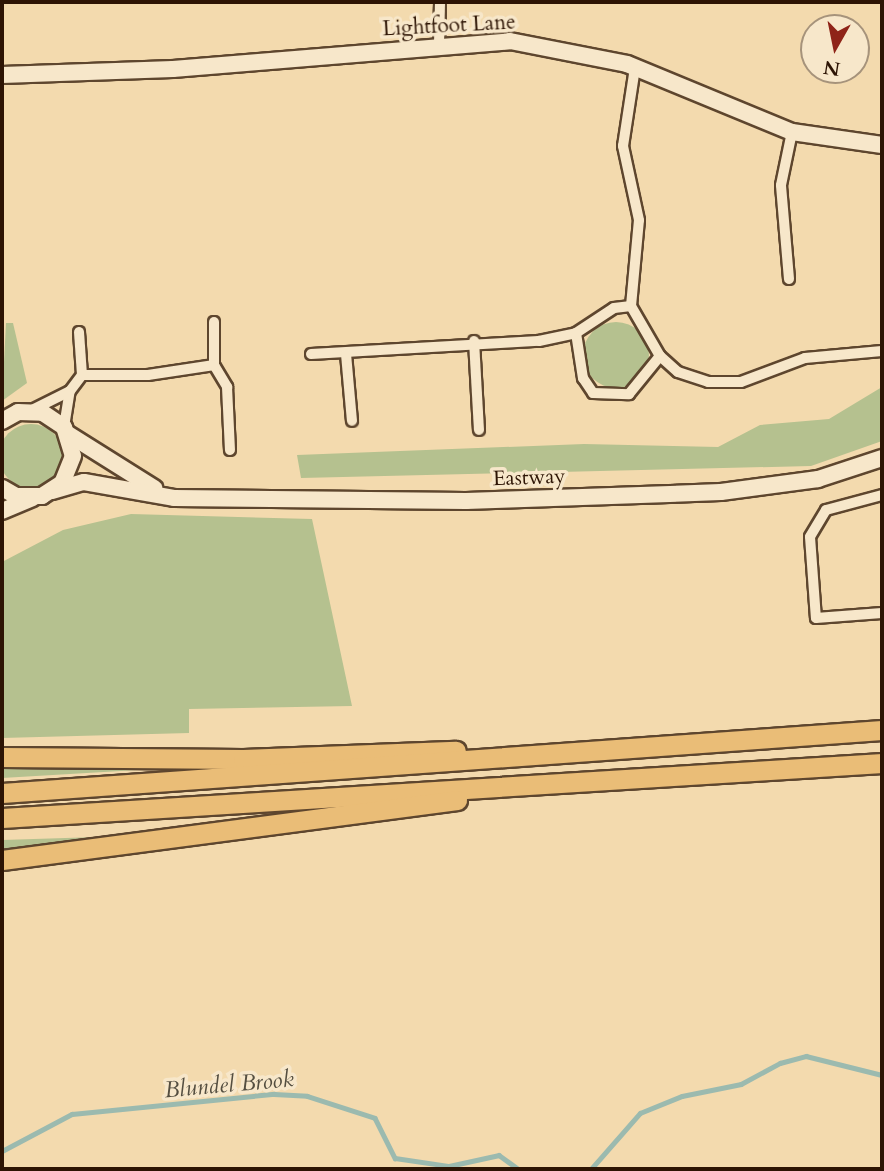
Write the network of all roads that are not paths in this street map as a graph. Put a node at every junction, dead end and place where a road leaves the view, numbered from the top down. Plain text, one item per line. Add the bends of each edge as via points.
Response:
1 (440, 2) edge
2 (439, 44) junction
3 (635, 68) junction
4 (2, 75) edge
5 (792, 132) junction
6 (882, 145) edge
7 (789, 279) dead end
8 (631, 306) junction
9 (214, 322) dead end
10 (79, 332) dead end
11 (576, 333) junction
12 (474, 341) junction
13 (882, 351) edge
14 (311, 354) dead end
15 (346, 354) junction
16 (660, 356) junction
17 (214, 365) junction
18 (82, 375) junction
19 (70, 391) junction
20 (29, 411) junction
21 (3, 419) edge
22 (352, 421) dead end
23 (479, 430) dead end
24 (66, 431) junction
25 (230, 450) dead end
26 (882, 458) edge
27 (2, 488) edge
28 (52, 491) junction
29 (882, 495) edge
30 (32, 498) junction
31 (173, 498) junction
32 (2, 511) edge
33 (882, 613) edge
34 (882, 730) edge
35 (646, 746) junction
36 (2, 757) edge
37 (882, 763) edge
38 (670, 775) junction
39 (2, 793) edge
40 (2, 818) edge
41 (2, 860) edge

1 - 2 street
2 - 3 main road, Lightfoot Lane via 558,46
2 - 4 main road, Lightfoot Lane via 173,69
3 - 5 main road, Lightfoot Lane
3 - 8 street via 624,134 639,220
5 - 6 main road, Lightfoot Lane
5 - 7 street via 781,185
8 - 11 street via 614,308
8 - 16 street
9 - 17 street
10 - 18 street
11 - 12 street via 539,341
11 - 16 street via 580,368 593,393 629,394
12 - 15 street
12 - 23 street
13 - 16 street via 805,358 741,382 708,382 678,372
14 - 15 street
15 - 22 street
17 - 18 street via 148,375
17 - 25 street via 226,387
18 - 19 street
19 - 20 street
19 - 24 street
20 - 21 main road
20 - 24 main road, Eastway
24 - 28 main road via 69,472
24 - 31 main road, Eastway via 102,461
26 - 31 main road, Eastway via 818,479 721,492 466,501
27 - 30 main road
28 - 30 main road, Eastway
28 - 31 main road, Eastway via 96,482
29 - 33 street via 826,510 816,520 810,537 816,618
30 - 32 main road
34 - 35 highway
35 - 36 highway via 243,759
35 - 39 highway
37 - 38 highway
38 - 40 highway
38 - 41 highway

